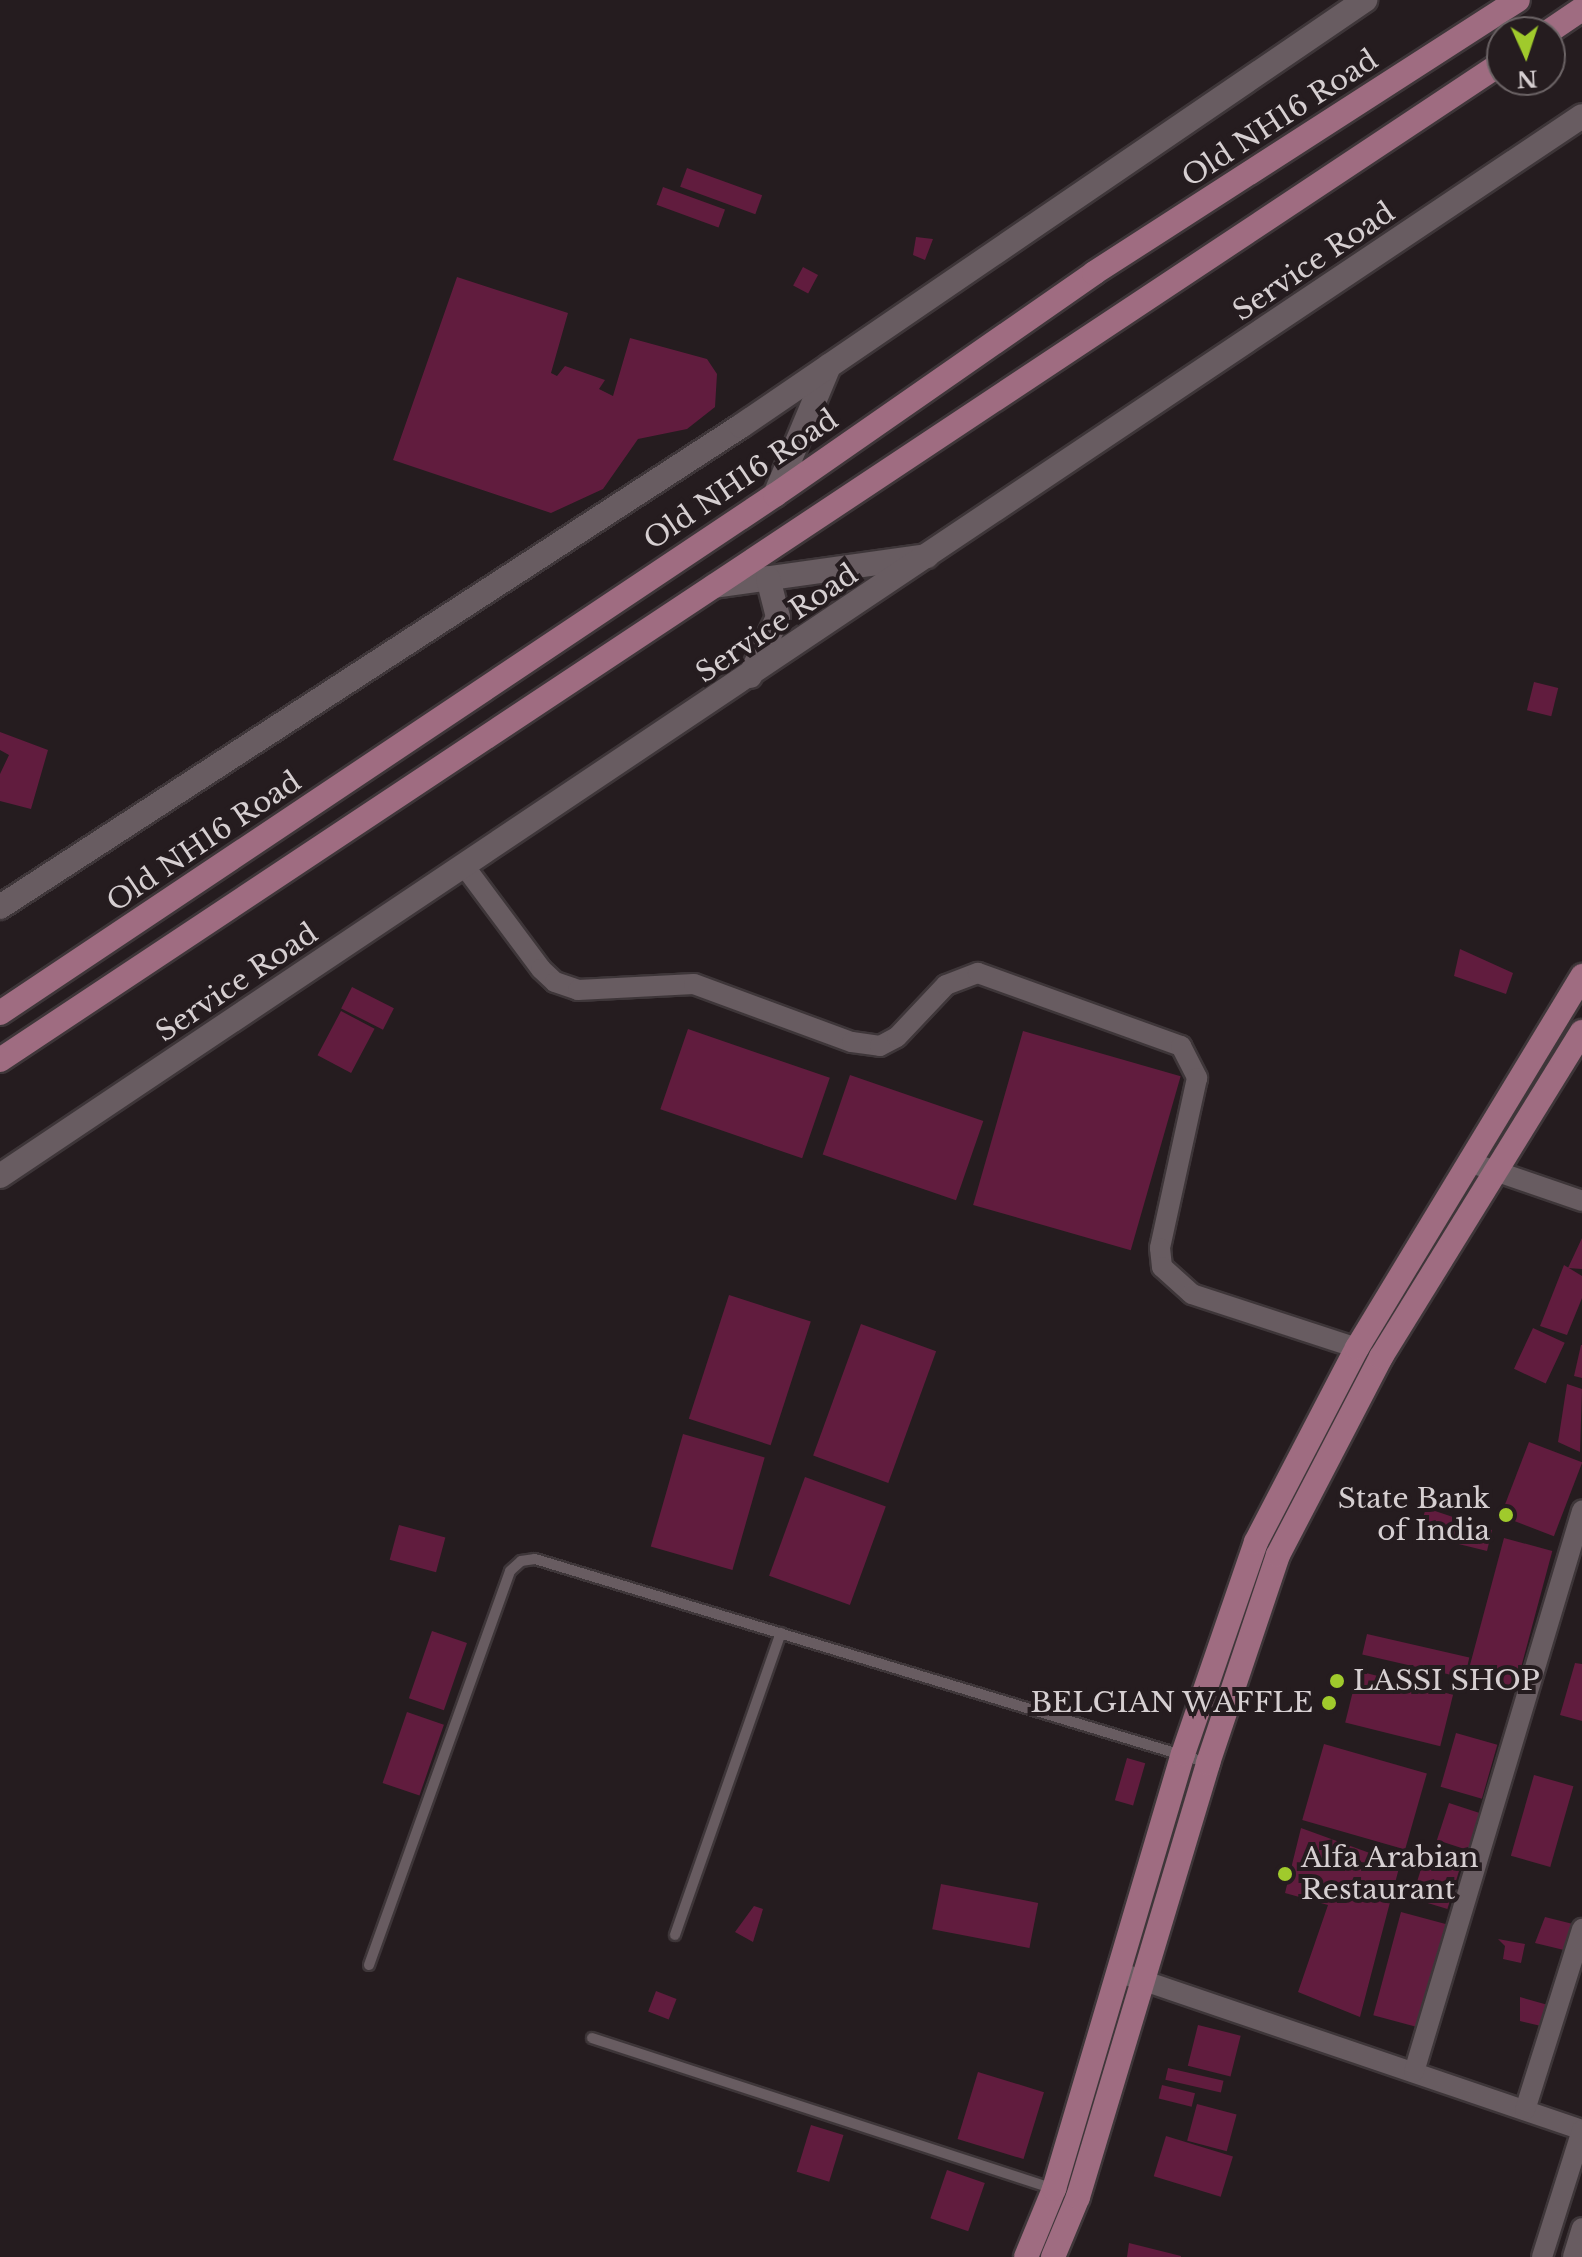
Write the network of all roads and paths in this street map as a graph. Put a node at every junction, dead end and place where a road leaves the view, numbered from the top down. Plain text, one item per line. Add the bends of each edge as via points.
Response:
1 (1365, 0) edge
2 (1518, 0) edge
3 (1486, 74) edge
4 (1582, 116) edge
5 (829, 366) junction
6 (775, 495) junction
7 (934, 555) junction
8 (768, 578) junction
9 (714, 586) junction
10 (748, 680) junction
11 (465, 867) junction
12 (0, 907) edge
13 (1582, 976) edge
14 (0, 1013) edge
15 (1582, 1032) edge
16 (0, 1060) edge
17 (1469, 1162) junction
18 (1496, 1170) junction
19 (0, 1176) edge
20 (1582, 1201) edge
21 (1357, 1348) junction
22 (1582, 1511) edge
23 (781, 1633) junction
24 (1183, 1754) junction
25 (1208, 1763) junction
26 (1582, 1929) edge
27 (675, 1935) dead end
28 (369, 1965) dead end
29 (1118, 1972) junction
30 (1145, 1980) junction
31 (592, 2038) dead end
32 (1414, 2072) junction
33 (1525, 2110) junction
34 (1582, 2130) edge
35 (1054, 2189) junction
36 (1582, 2228) edge
37 (1026, 2257) edge
38 (1053, 2257) edge
39 (1542, 2257) edge
40 (1573, 2257) edge

1 - 5 street
2 - 6 main road, Old NH16 Road via 1094,273
3 - 9 main road
4 - 7 street, Service Road
5 - 6 street
5 - 12 street
6 - 14 main road, Old NH16 Road
7 - 8 street
7 - 10 street, Service Road
8 - 9 street
8 - 10 street via 778,617
9 - 16 main road
10 - 11 street, Service Road
11 - 19 street, Service Road
11 - 21 street via 541,969 555,982 578,990 694,984 852,1042 880,1046 897,1037 946,985 978,973 1181,1046 1197,1078 1160,1248 1162,1267 1192,1294
13 - 17 main road
15 - 18 main road
17 - 18 street
17 - 21 main road
18 - 20 street
18 - 25 main road via 1381,1357 1288,1531
21 - 24 main road via 1256,1542
22 - 32 street
23 - 24 lane
23 - 27 lane
23 - 28 lane via 535,1559 521,1561 510,1571
24 - 25 lane
24 - 29 main road
25 - 30 main road
26 - 33 street
29 - 30 street
29 - 35 main road
30 - 32 street
30 - 38 main road via 1078,2197
31 - 35 lane
32 - 33 street
33 - 34 street
34 - 39 street
35 - 37 main road
36 - 40 street

